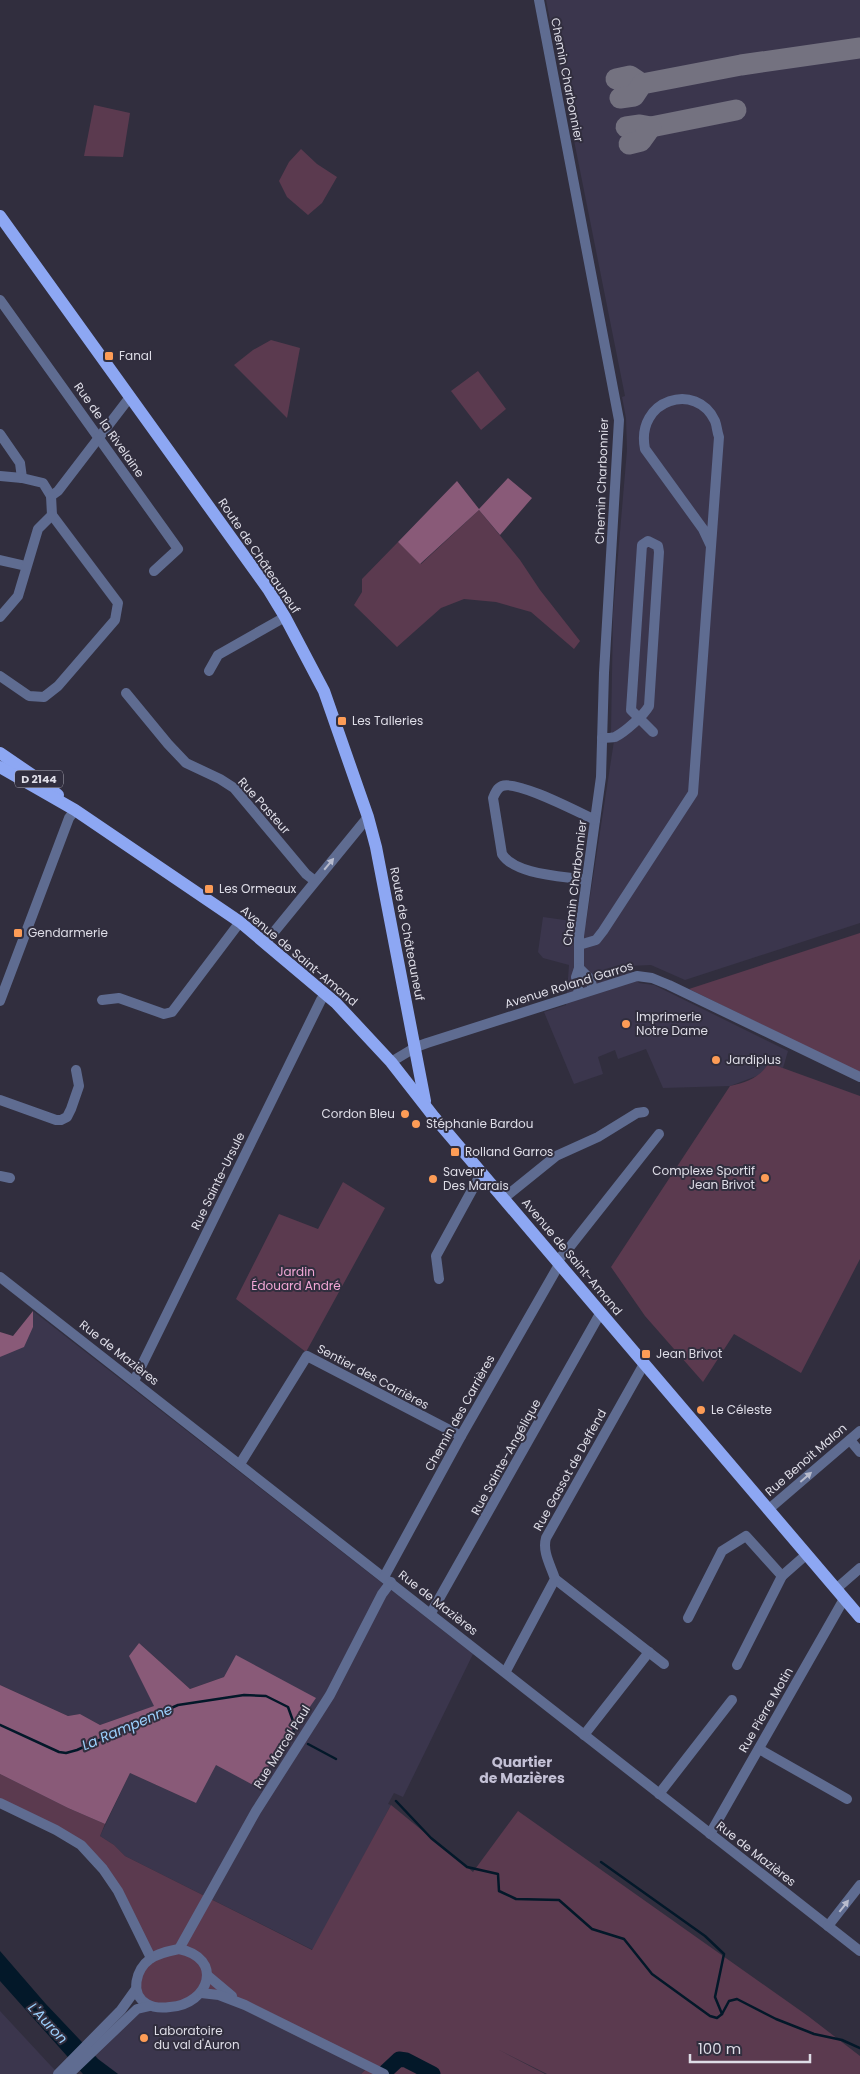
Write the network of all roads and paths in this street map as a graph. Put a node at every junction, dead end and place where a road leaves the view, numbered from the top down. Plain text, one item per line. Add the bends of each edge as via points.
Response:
1 (539, 0) edge
2 (0, 216) edge
3 (0, 300) edge
4 (130, 397) junction
5 (0, 434) edge
6 (99, 439) junction
7 (0, 476) edge
8 (22, 478) junction
9 (51, 496) junction
10 (52, 515) junction
11 (711, 546) junction
12 (0, 560) edge
13 (26, 566) junction
14 (154, 571) dead end
15 (0, 617) edge
16 (285, 617) junction
17 (209, 671) dead end
18 (0, 676) edge
19 (126, 693) dead end
20 (638, 718) junction
21 (653, 732) dead end
22 (602, 738) junction
23 (0, 753) edge
24 (0, 767) edge
25 (75, 810) junction
26 (368, 817) junction
27 (595, 820) junction
28 (586, 880) junction
29 (315, 881) junction
30 (240, 922) junction
31 (265, 943) junction
32 (579, 945) junction
33 (579, 968) junction
34 (593, 989) junction
35 (326, 994) junction
36 (579, 994) junction
37 (102, 1000) dead end
38 (0, 1001) edge
39 (416, 1047) junction
40 (391, 1062) junction
41 (76, 1070) dead end
42 (860, 1077) edge
43 (0, 1100) edge
44 (426, 1106) junction
45 (644, 1112) dead end
46 (659, 1134) dead end
47 (484, 1175) junction
48 (504, 1198) junction
49 (558, 1262) junction
50 (0, 1277) edge
51 (439, 1279) dead end
52 (601, 1312) junction
53 (644, 1364) junction
54 (134, 1381) junction
55 (860, 1431) edge
56 (461, 1436) junction
57 (850, 1440) junction
58 (860, 1452) edge
59 (240, 1464) junction
60 (769, 1509) junction
61 (807, 1554) junction
62 (860, 1568) edge
63 (782, 1576) junction
64 (388, 1579) junction
65 (555, 1579) junction
66 (836, 1588) junction
67 (844, 1599) junction
68 (431, 1613) junction
69 (860, 1617) edge
70 (688, 1618) dead end
71 (648, 1652) junction
72 (664, 1664) dead end
73 (737, 1665) dead end
74 (506, 1671) junction
75 (732, 1700) dead end
76 (584, 1735) junction
77 (759, 1749) junction
78 (660, 1794) junction
79 (847, 1799) dead end
80 (0, 1803) edge
81 (710, 1834) junction
82 (860, 1885) edge
83 (194, 1924) junction
84 (828, 1926) junction
85 (179, 1950) junction
86 (860, 1951) edge
87 (193, 1953) junction
88 (151, 1958) junction
89 (207, 1975) junction
90 (136, 1989) junction
91 (201, 1993) junction
92 (245, 2005) junction
93 (150, 2006) junction
94 (90, 2048) junction
95 (381, 2072) edge
96 (62, 2073) edge

1 - 22 street, Chemin Charbonnier via 619,420
2 - 4 main road, Route de Châteauneuf
3 - 6 street, Rue de la Rivelaine
4 - 6 street
4 - 16 main road, Route de Châteauneuf
5 - 8 street via 20,463
6 - 9 street
6 - 14 street, Rue de la Rivelaine via 178,549
7 - 8 street
8 - 9 street via 43,483
9 - 10 street
10 - 13 street via 38,530
10 - 18 street via 118,603 115,620 58,686 44,697 29,696
11 - 11 street via 719,437 714,420 706,409 689,400 673,400 662,404 645,423 646,449 703,529
11 - 32 street via 693,793 603,932 596,940
12 - 13 street
13 - 15 street via 18,596
16 - 17 street via 218,655
16 - 26 main road, Route de Châteauneuf via 324,691
19 - 29 street, Rue Pasteur via 186,763 234,788
20 - 20 street via 650,706 659,552 658,546 648,541 642,545 631,710
20 - 21 street
20 - 22 street via 614,737
22 - 27 street, Chemin Charbonnier
23 - 25 main road, Avenue de Saint-Amand / D 2144 via 44,783
24 - 25 main road, Avenue de Saint-Amand / D 2144
25 - 30 main road, Avenue de Saint-Amand / D 2144
25 - 38 street via 69,818
29 -> 26 street
26 - 39 main road, Route de Châteauneuf
27 - 28 street, Chemin Charbonnier
27 - 28 street via 517,785 502,786 493,798 505,860 521,869
28 - 32 street, Chemin Charbonnier
29 - 31 street
30 - 31 main road, Avenue de Saint-Amand / D 2144
30 - 37 street via 172,1012 164,1014 119,998
31 - 35 main road, Avenue de Saint-Amand / D 2144
32 - 33 street, Chemin Charbonnier
33 - 34 street
33 - 36 street, Chemin Charbonnier via 576,977
34 - 36 street, Avenue Roland Garros
34 - 42 street, Avenue Roland Garros via 637,976 652,978
35 - 40 main road, Avenue de Saint-Amand / D 2144
35 - 54 street, Rue Sainte-Ursule
36 - 39 street, Avenue Roland Garros
39 - 40 street, Avenue Roland Garros
39 - 44 main road, Route de Châteauneuf
40 - 44 main road, Avenue de Saint-Amand / D 2144
41 - 43 street via 79,1086 68,1117 62,1120
44 - 47 main road, Avenue de Saint-Amand
45 - 48 street via 556,1156
46 - 49 street, Chemin des Carrières
47 - 48 main road, Avenue de Saint-Amand
47 - 51 street via 477,1181 436,1256
48 - 49 main road, Avenue de Saint-Amand
49 - 52 main road, Avenue de Saint-Amand
49 - 56 street, Chemin des Carrières
50 - 54 street, Rue de Mazières
52 - 53 main road, Avenue de Saint-Amand
52 - 68 street, Rue Sainte-Angélique
53 - 60 main road, Avenue de Saint-Amand
53 - 65 street, Rue Gassot de Deffend via 546,1538 545,1552
54 - 59 street, Rue de Mazières
55 - 57 street, Rue Benoit Malon
56 - 59 street, Sentier des Carrières via 307,1356
56 - 64 street, Chemin des Carrières
57 - 58 street
60 -> 57 street, Rue Benoit Malon
59 - 64 street, Rue de Mazières
60 - 61 main road, Avenue de Saint-Amand
61 - 63 street
61 - 66 main road, Avenue de Saint-Amand
62 - 66 street
63 - 70 street via 746,1536 722,1551
63 - 73 street
64 - 68 street, Rue de Mazières
64 - 83 street, Rue Marcel Paul via 330,1695 256,1811
65 - 71 street
65 - 74 street
66 - 67 main road, Avenue de Saint-Amand
67 - 69 main road, Avenue de Saint-Amand
67 - 77 street, Rue Pierre Motin
68 - 74 street, Rue de Mazières
71 - 72 street
71 - 76 street
74 - 76 street, Rue de Mazières
75 - 78 street
76 - 78 street, Rue de Mazières
77 - 79 street
77 - 81 street, Rue Pierre Motin
78 - 81 street, Rue de Mazières
80 - 88 street via 80,1845 118,1891
81 - 84 street, Rue de Mazières
84 -> 82 street
83 - 85 street, Rue Marcel Paul
83 - 87 street, Rue Marcel Paul via 190,1937
84 - 86 street, Rue de Mazières
85 - 87 street
85 - 88 street
87 - 89 street via 203,1962
88 - 90 street via 140,1971
89 - 91 street
89 - 92 street
90 - 93 street
90 - 94 street
91 - 92 street via 218,1995
91 - 93 street via 191,2002 177,2007
92 - 95 street
93 - 94 street via 137,2009
94 - 96 street

